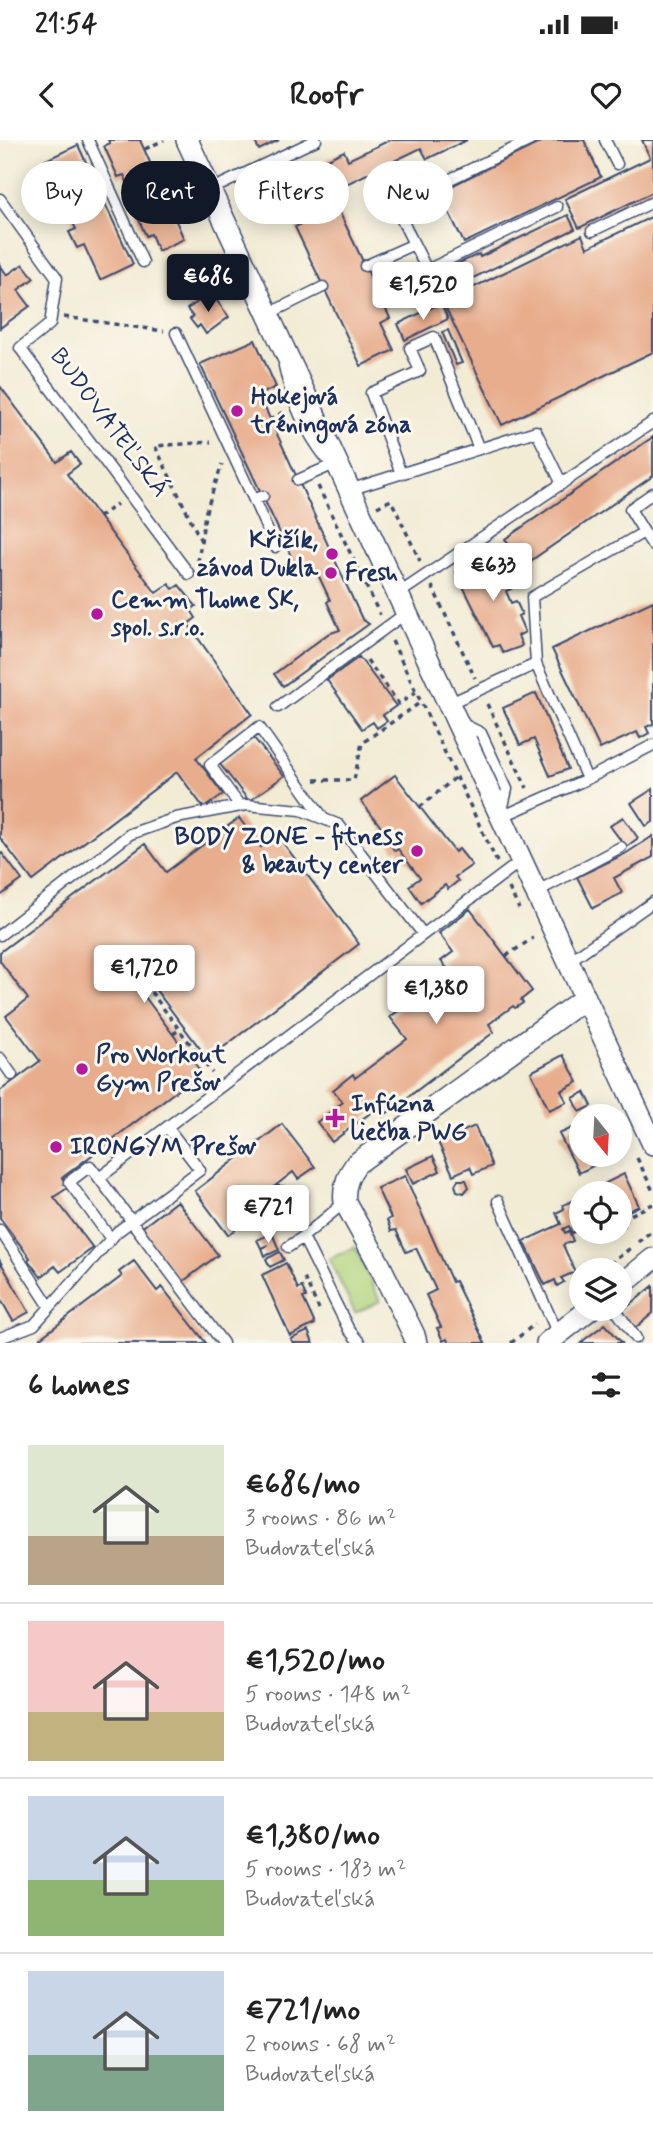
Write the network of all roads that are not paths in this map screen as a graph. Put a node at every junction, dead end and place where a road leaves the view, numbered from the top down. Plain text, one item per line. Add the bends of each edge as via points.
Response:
1 (88, 140) edge
2 (187, 140) edge
3 (316, 140) edge
4 (531, 140) edge
5 (605, 140) edge
6 (193, 161) edge
7 (617, 164) dead end
8 (220, 188) edge
9 (0, 200) edge
10 (653, 202) edge
11 (557, 207) dead end
12 (218, 224) edge
13 (592, 231) dead end
14 (414, 244) junction
15 (143, 262) dead end
16 (365, 266) dead end
17 (323, 287) dead end
18 (272, 323) junction
19 (176, 333) road end
20 (653, 422) edge
21 (480, 449) junction
22 (401, 474) junction
23 (341, 475) junction
24 (298, 480) dead end
25 (562, 484) junction
26 (653, 493) edge
27 (644, 532) junction
28 (653, 546) edge
29 (275, 547) dead end
30 (193, 572) road end
31 (402, 604) junction
32 (536, 664) junction
33 (278, 707) dead end
34 (452, 712) junction
35 (653, 746) edge
36 (587, 779) junction
37 (240, 806) junction
38 (501, 817) junction
39 (325, 820) junction
40 (621, 847) dead end
41 (521, 860) junction
42 (536, 892) junction
43 (653, 902) edge
44 (424, 934) junction
45 (0, 935) edge
46 (568, 962) junction
47 (585, 998) junction
48 (0, 1058) edge
49 (12, 1075) dead end
50 (167, 1127) junction
51 (653, 1142) edge
52 (99, 1178) junction
53 (498, 1201) dead end
54 (345, 1202) junction
55 (131, 1222) junction
56 (0, 1230) edge
57 (303, 1237) junction
58 (111, 1239) junction
59 (288, 1247) dead end
60 (653, 1259) edge
61 (632, 1276) edge
62 (50, 1307) junction
63 (574, 1321) edge
64 (624, 1321) edge
65 (0, 1338) edge
66 (552, 1338) edge
67 (636, 1338) dead end
68 (223, 1343) edge
69 (360, 1343) edge
70 (415, 1343) edge

1 - 15 lane
2 - 6 street
3 - 8 lane
4 - 14 lane via 395,206
5 - 7 lane
9 - 30 lane, BUDOVATEĽSKÁ via 57,278 50,324 20,348
10 - 13 lane
11 - 14 lane via 427,270
12 - 18 street
14 - 16 lane
17 - 18 lane
18 - 23 street
19 - 29 lane via 227,445 258,498
20 - 25 lane
21 - 22 lane
21 - 22 lane via 434,337 410,348 420,371 370,393
21 - 25 lane via 536,431
22 - 23 lane
23 - 24 lane
23 - 31 street
25 - 31 lane via 427,575
26 - 27 lane via 630,509
27 - 28 lane
27 - 32 lane via 532,597
31 - 33 lane
31 - 34 street
32 - 34 lane via 481,690
32 - 36 lane
34 - 38 street
35 - 36 lane
36 - 38 lane
37 - 39 lane via 301,810
37 - 39 lane via 210,765 259,727
37 - 45 lane via 176,818 130,834
38 - 41 street
39 - 44 lane via 339,825
40 - 42 lane
41 - 42 street
41 - 44 lane
42 - 46 street
43 - 46 lane
44 - 50 lane
46 - 47 street
47 - 51 street
47 - 54 street via 356,1164 349,1174
48 - 49 lane
50 - 52 lane
50 - 55 lane via 200,1170
52 - 55 lane
52 - 58 lane via 90,1166 69,1182
53 - 66 lane
54 - 57 lane
54 - 70 street
55 - 58 lane
55 - 68 lane
56 - 62 lane
57 - 59 lane
57 - 69 lane via 349,1330
58 - 62 lane
60 - 61 street
62 - 65 lane via 34,1325
63 - 66 street
64 - 67 lane

